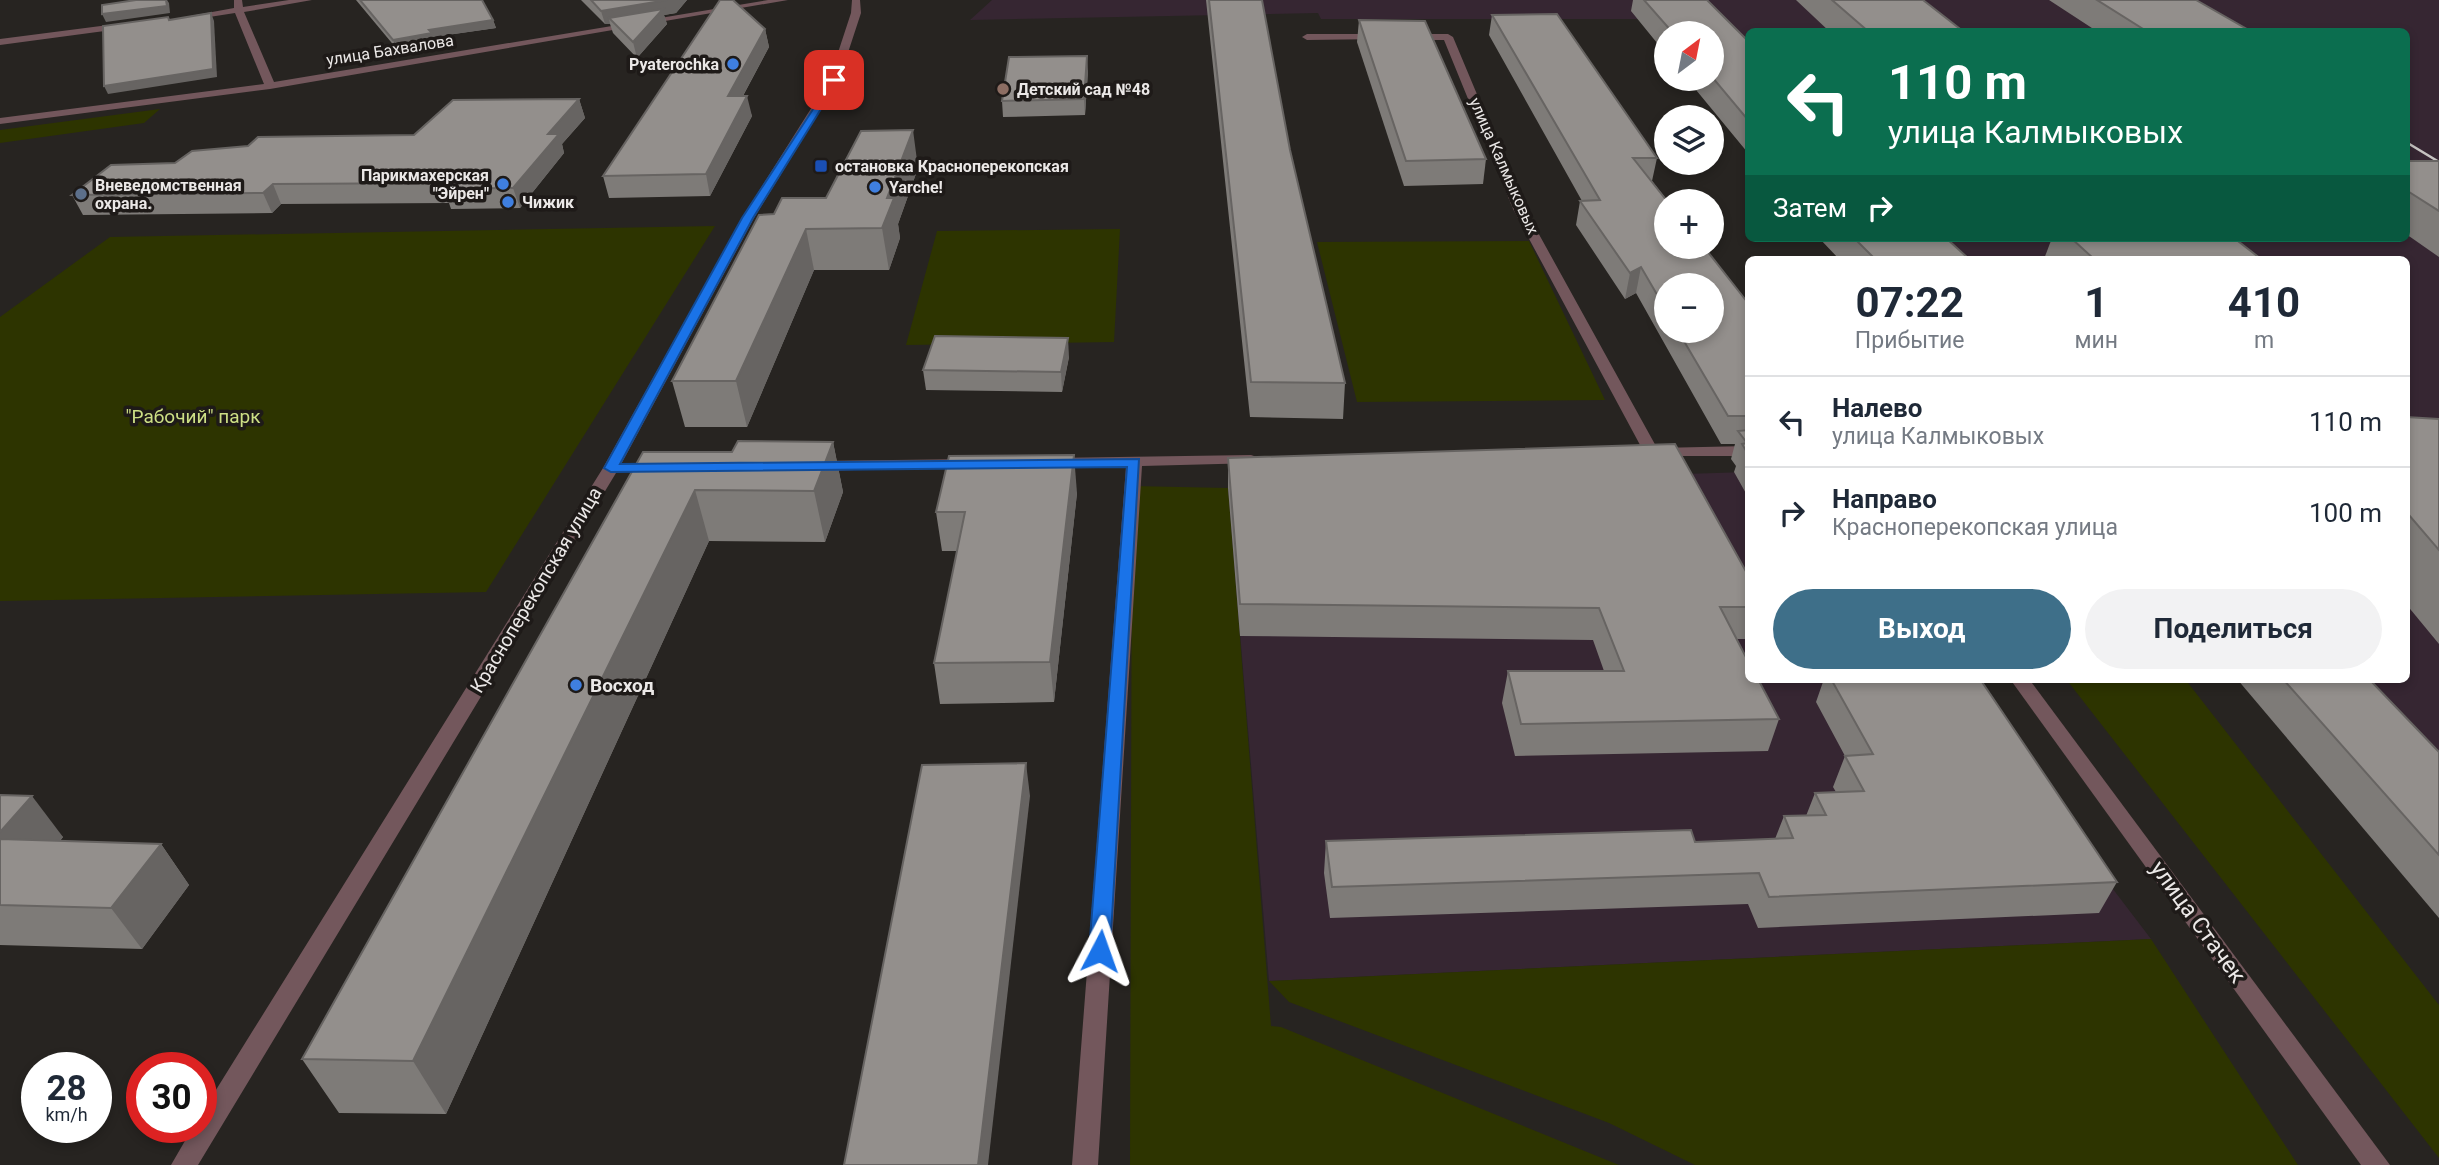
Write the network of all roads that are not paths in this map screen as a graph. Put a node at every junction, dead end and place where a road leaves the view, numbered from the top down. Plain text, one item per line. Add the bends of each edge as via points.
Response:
1 (308, 0) edge
2 (784, 0) edge
3 (856, 0) edge
4 (238, 5) edge
5 (172, 19) edge
6 (133, 24) edge
7 (1307, 37) dead end
8 (0, 42) edge
9 (270, 86) junction
10 (0, 121) edge
11 (1745, 451) edge
12 (1274, 460) edge
13 (1134, 462) junction
14 (1037, 463) edge
15 (981, 464) edge
16 (802, 466) edge
17 (2021, 683) edge
18 (184, 1165) edge
19 (1085, 1165) edge
20 (2377, 1165) edge

1 - 4 street
2 - 9 street, улица Бахвалова
3 - 18 street, Красноперекопская улица via 834,80 748,218 618,468
4 - 5 street
4 - 9 street
6 - 8 street
7 - 11 street, улица Калмыковых via 1448,37 1519,209 1645,453
9 - 10 street, улица Бахвалова
12 - 13 street
13 - 14 street
13 - 19 street
15 - 16 street
17 - 20 street, улица Стачек

